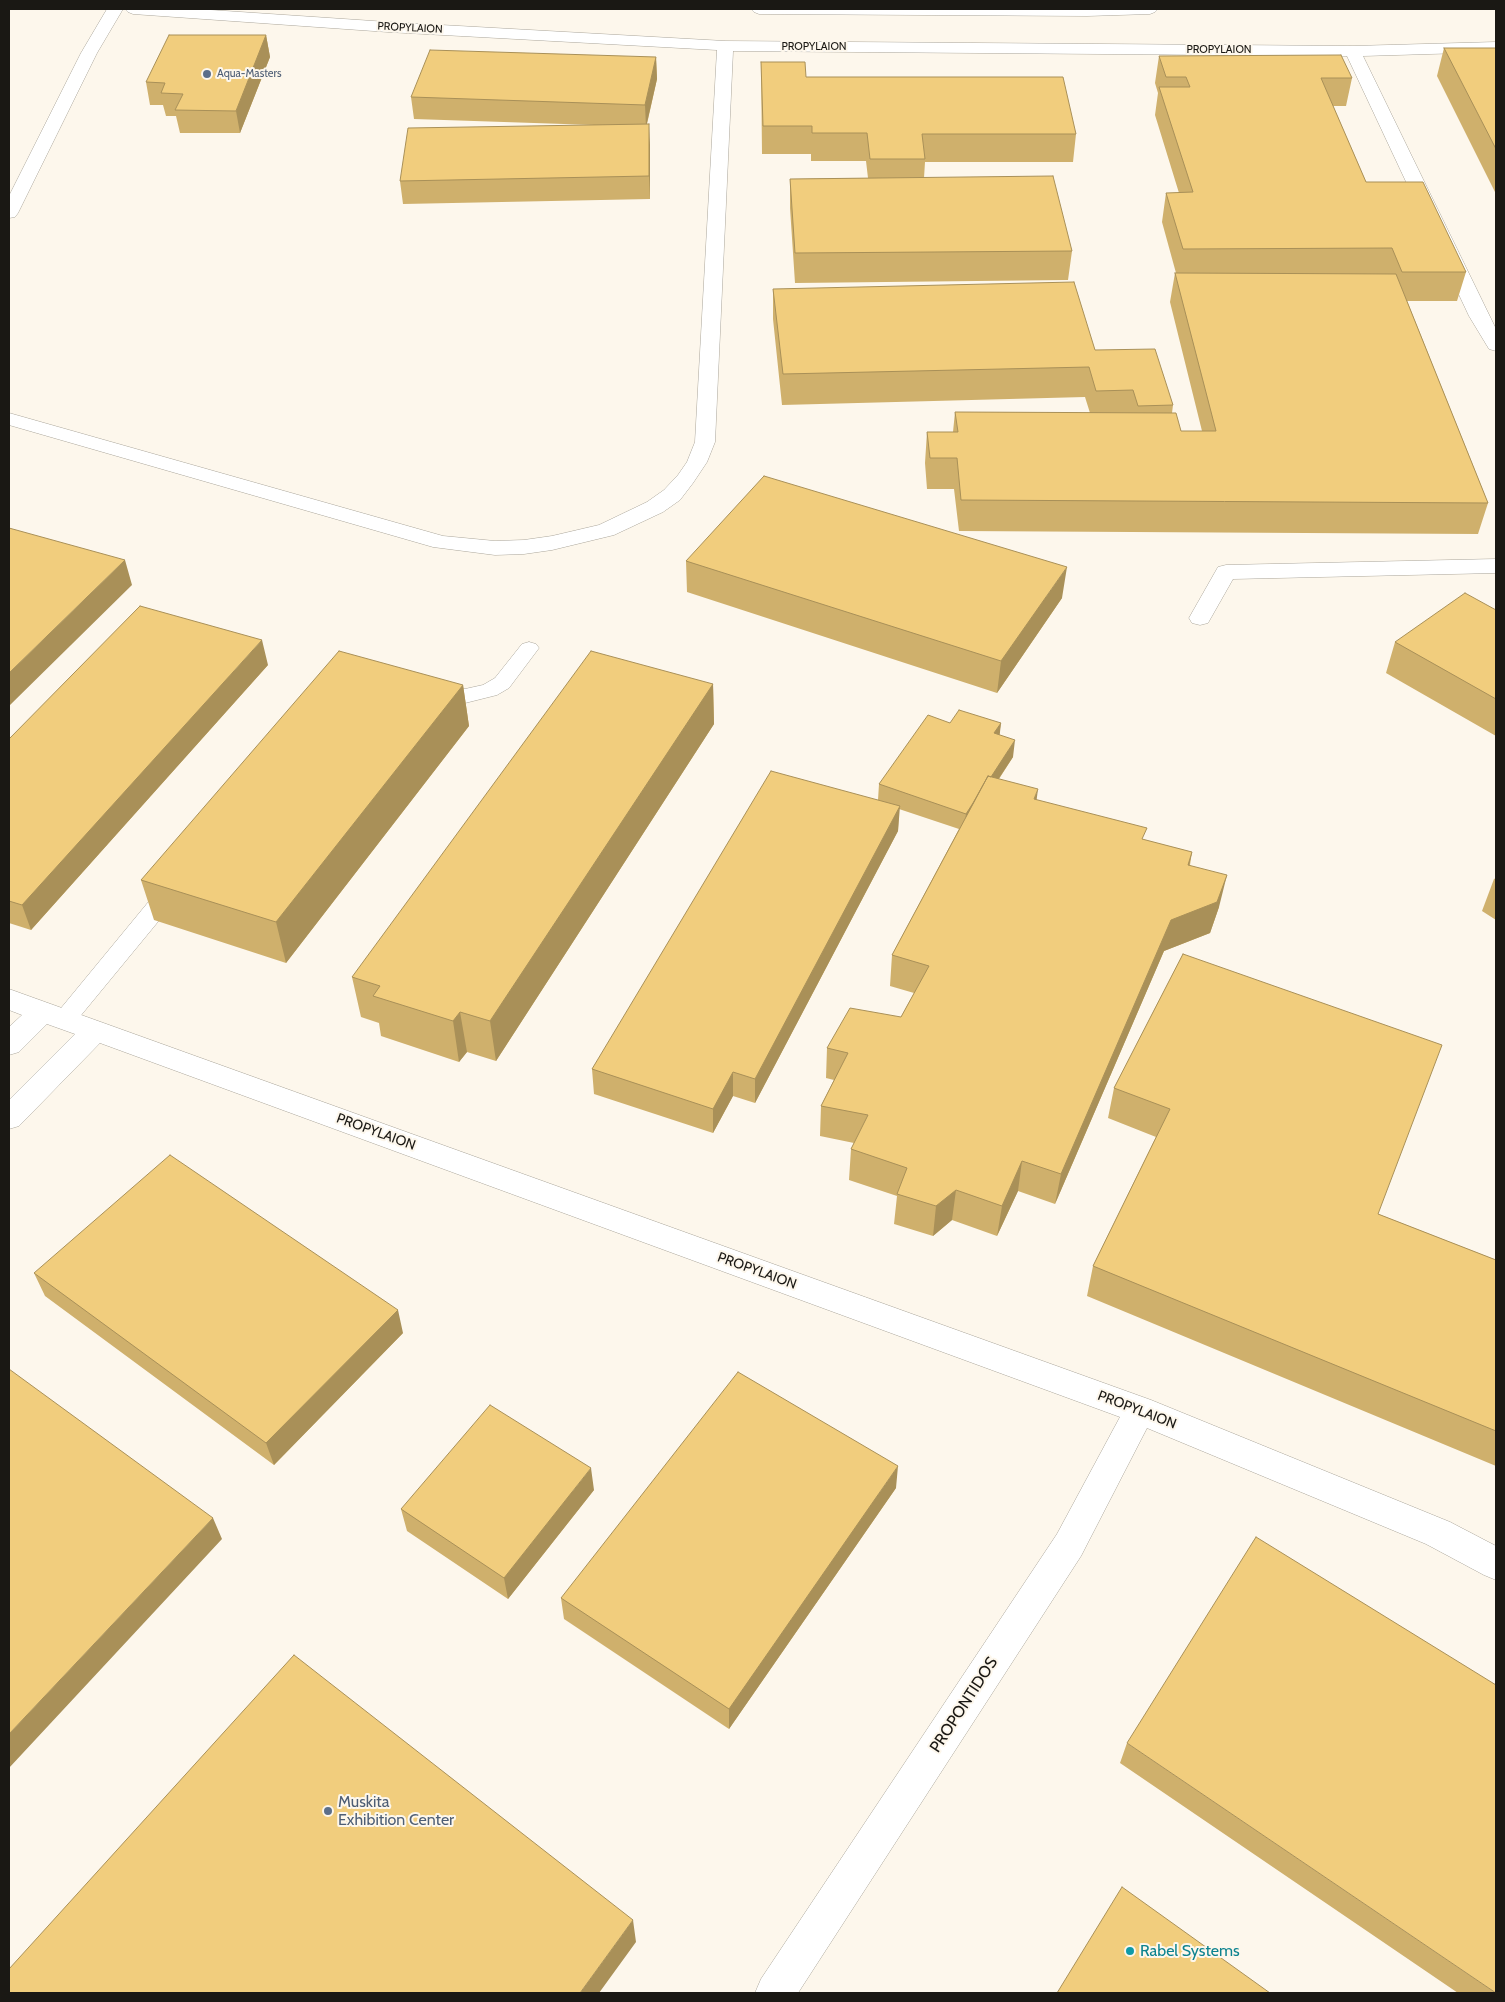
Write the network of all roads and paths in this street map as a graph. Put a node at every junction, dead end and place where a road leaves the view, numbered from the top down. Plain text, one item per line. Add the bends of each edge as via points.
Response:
1 (115, 9) edge
2 (133, 9) edge
3 (759, 9) edge
4 (1150, 9) edge
5 (726, 46) junction
6 (1496, 47) edge
7 (1353, 51) junction
8 (9, 213) edge
9 (1496, 346) edge
10 (9, 419) edge
11 (1496, 566) edge
12 (1200, 618) dead end
13 (529, 648) dead end
14 (411, 687) edge
15 (183, 874) edge
16 (9, 999) edge
17 (54, 1015) junction
18 (96, 1030) junction
19 (9, 1044) edge
20 (9, 1118) edge
21 (1140, 1410) junction
22 (1496, 1564) edge
23 (775, 1993) edge

1 - 8 main road via 89,53
2 - 5 main road, PROPYLAION
3 - 4 main road
5 - 7 main road, PROPYLAION
5 - 10 main road via 705,442 686,479 655,508 606,530 552,543 495,548 449,543
6 - 7 main road, PROPYLAION
7 - 9 main road
11 - 12 main road via 1226,572
13 - 14 lane via 502,683 490,690 465,696
15 - 17 lane
16 - 17 main road, PROPYLAION
17 - 18 main road, PROPYLAION
17 - 19 main road
18 - 20 main road
18 - 21 main road, PROPYLAION
21 - 22 main road, PROPYLAION via 1438,1533
21 - 23 main road, PROPONTIDOS via 1069,1545

